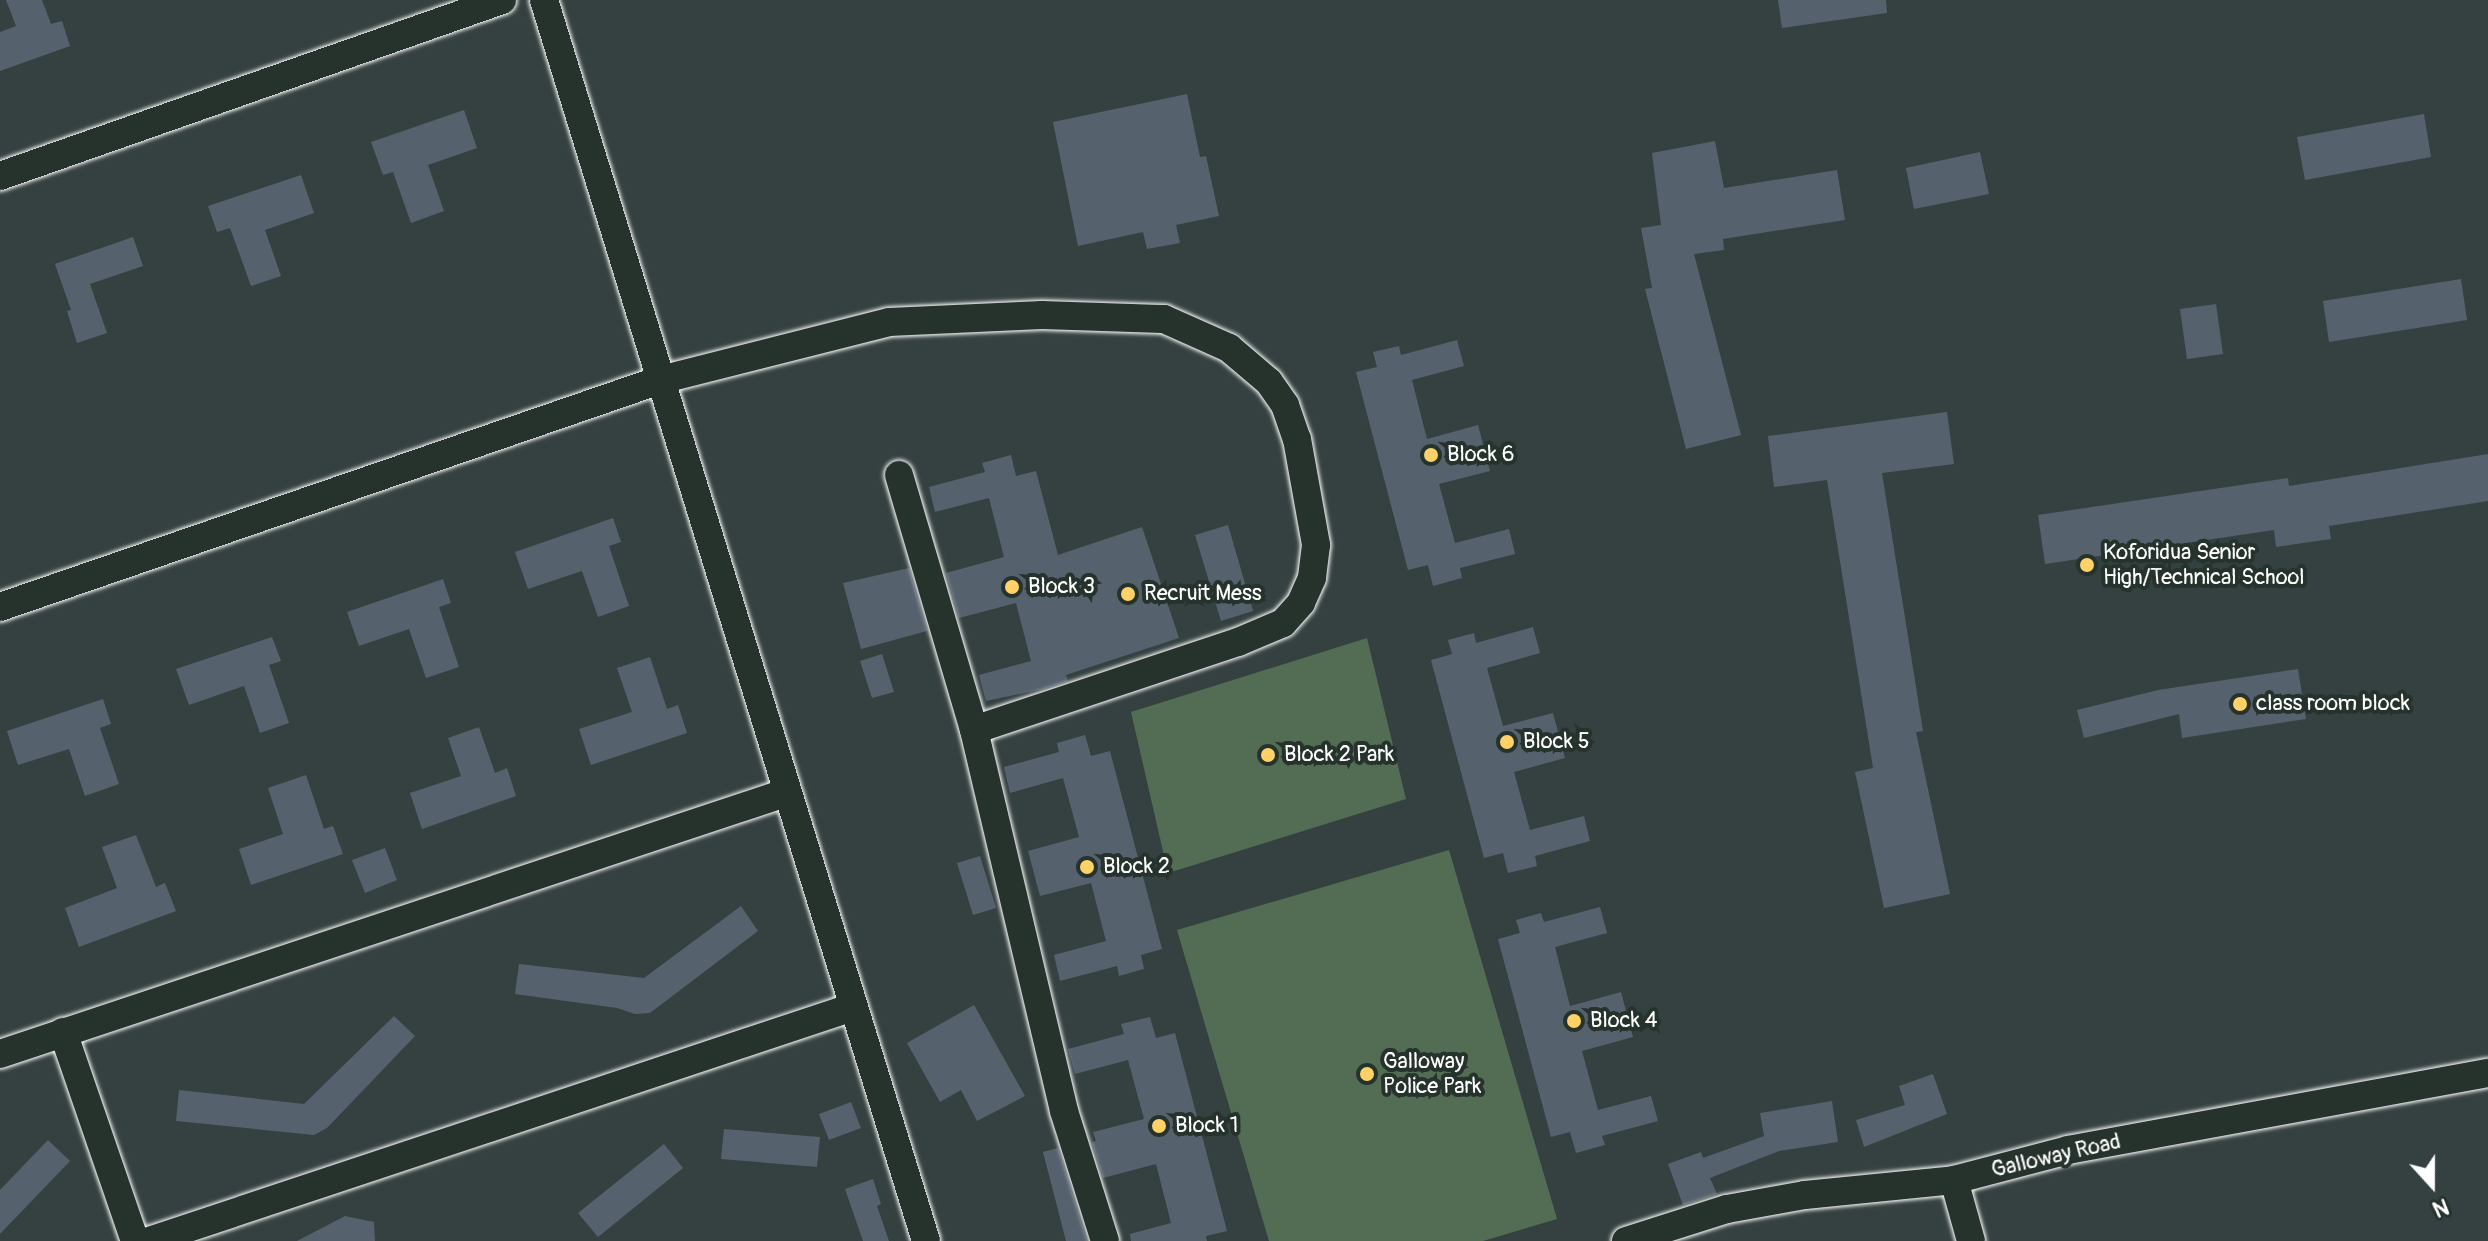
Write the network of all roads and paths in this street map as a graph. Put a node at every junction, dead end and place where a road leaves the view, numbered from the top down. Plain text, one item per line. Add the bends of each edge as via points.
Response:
1 (502, 0) edge
2 (544, 0) edge
3 (0, 176) edge
4 (660, 380) junction
5 (899, 475) dead end
6 (0, 607) edge
7 (974, 730) junction
8 (785, 793) junction
9 (853, 1007) junction
10 (63, 1032) junction
11 (0, 1054) edge
12 (2488, 1073) edge
13 (1954, 1180) junction
14 (135, 1241) edge
15 (149, 1241) edge
16 (926, 1241) edge
17 (1105, 1241) edge
18 (1626, 1241) edge
19 (1971, 1241) edge

1 - 3 street
2 - 4 street
4 - 6 street
4 - 7 street via 889,322 1090,314 1164,319 1229,348 1269,382 1285,405 1297,439 1316,545 1312,578 1301,603 1283,623 1238,642
4 - 8 street
5 - 7 street
7 - 17 street via 1064,1111
8 - 9 street
8 - 10 street
9 - 15 street
9 - 16 street
10 - 11 street
10 - 14 street
12 - 13 street, Galloway Road via 2068,1150
13 - 18 street, Galloway Road via 1805,1195 1727,1209
13 - 19 street

